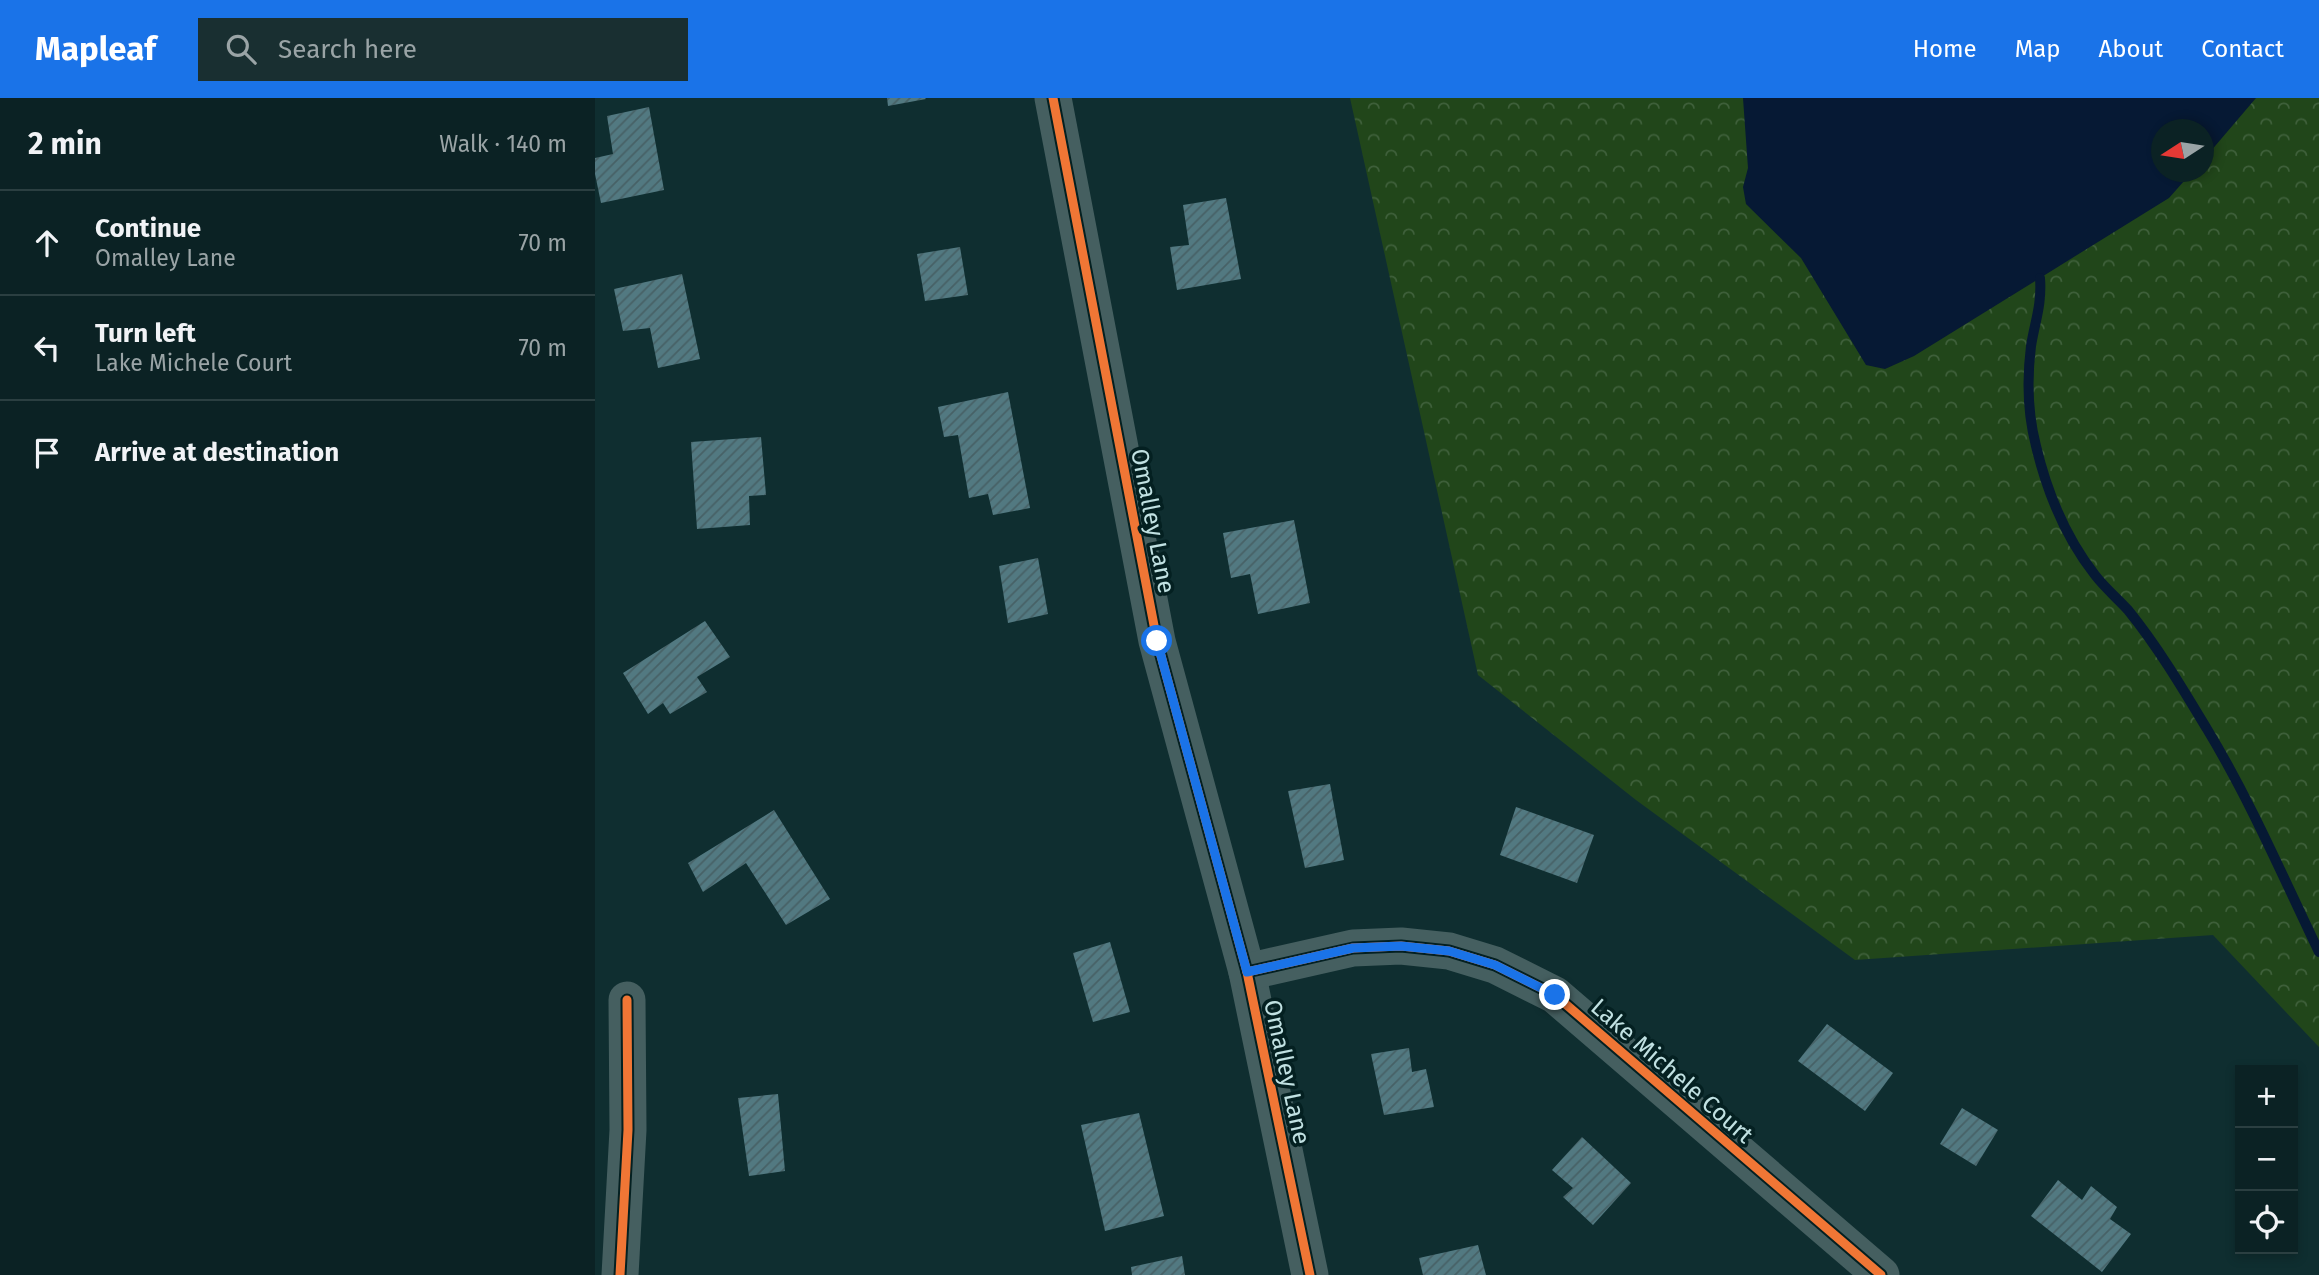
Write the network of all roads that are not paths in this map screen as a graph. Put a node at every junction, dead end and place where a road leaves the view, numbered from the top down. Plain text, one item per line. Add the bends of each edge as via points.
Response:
1 (1053, 98) edge
2 (1247, 972) junction
3 (628, 1000) dead end
4 (620, 1275) edge
5 (1310, 1275) edge
6 (1881, 1275) edge

1 - 2 street, Omalley Lane via 1157,641
2 - 5 street, Omalley Lane
2 - 6 street, Lake Michele Court via 1353,948 1401,946 1449,951 1495,965 1555,995
3 - 4 street via 628,1130

